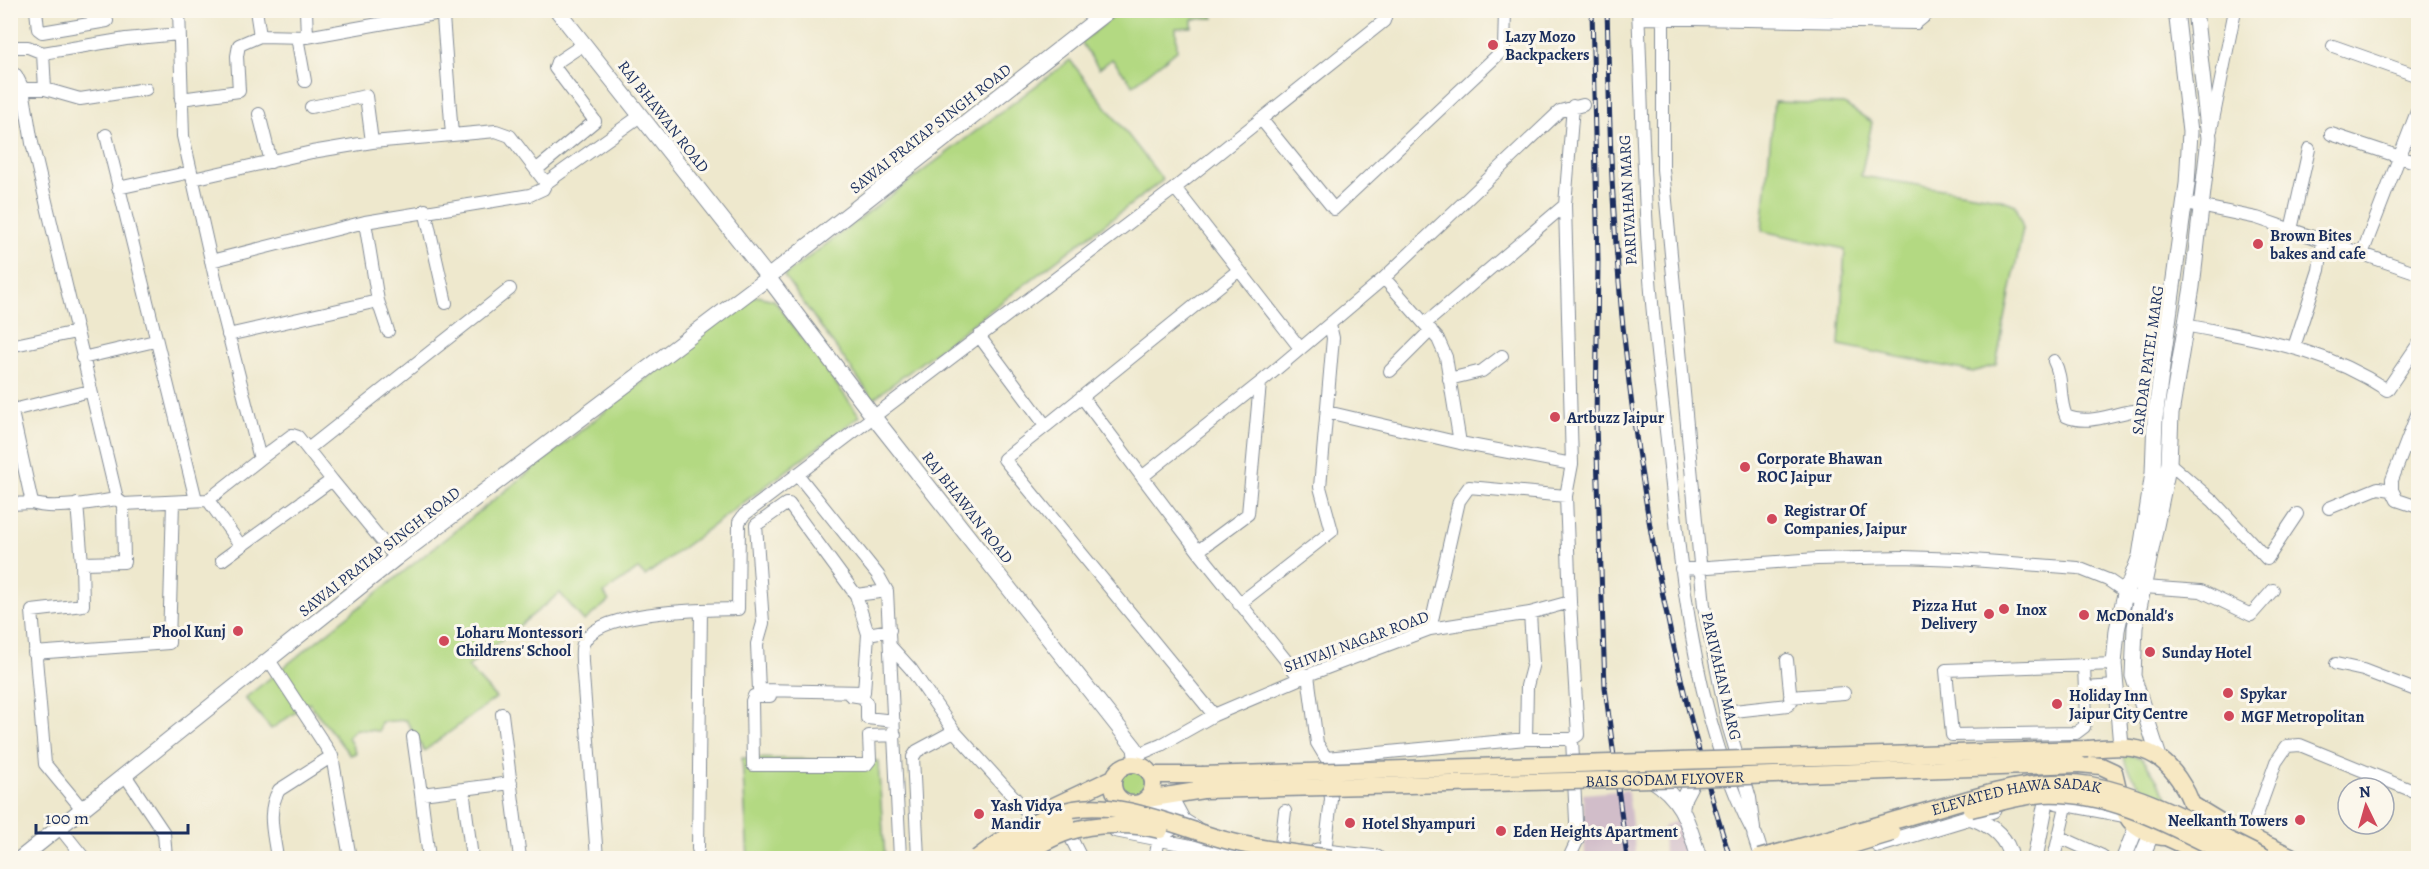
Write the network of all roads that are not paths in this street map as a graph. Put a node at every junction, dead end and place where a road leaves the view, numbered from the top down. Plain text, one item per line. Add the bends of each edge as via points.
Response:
1 (36, 10) edge
2 (179, 10) edge
3 (255, 10) edge
4 (306, 10) edge
5 (375, 10) edge
6 (557, 10) edge
7 (1108, 10) edge
8 (1387, 10) edge
9 (1505, 10) edge
10 (1932, 10) edge
11 (2176, 10) edge
12 (2195, 10) edge
13 (2235, 10) edge
14 (1638, 14) edge
15 (1663, 15) edge
16 (1800, 15) edge
17 (107, 21) dead end
18 (378, 24) junction
19 (179, 34) junction
20 (260, 36) junction
21 (302, 37) junction
22 (584, 44) junction
23 (2333, 46) dead end
24 (10, 47) edge
25 (43, 53) junction
26 (10, 74) edge
27 (2418, 76) edge
28 (305, 81) dead end
29 (23, 88) junction
30 (146, 89) dead end
31 (45, 90) junction
32 (181, 99) junction
33 (311, 107) dead end
34 (2418, 109) edge
35 (260, 114) dead end
36 (640, 116) junction
37 (1261, 119) junction
38 (2331, 134) dead end
39 (106, 135) dead end
40 (452, 135) junction
41 (2209, 138) junction
42 (372, 142) junction
43 (2309, 149) dead end
44 (2402, 157) junction
45 (271, 162) junction
46 (2418, 163) edge
47 (536, 170) junction
48 (192, 175) junction
49 (546, 183) junction
50 (118, 188) junction
51 (1175, 188) junction
52 (2185, 203) junction
53 (1565, 205) junction
54 (2203, 207) junction
55 (425, 210) junction
56 (365, 222) junction
57 (2291, 230) junction
58 (2323, 241) junction
59 (2362, 255) junction
60 (211, 261) junction
61 (1239, 270) junction
62 (2418, 273) edge
63 (768, 276) junction
64 (1384, 278) junction
65 (510, 290) dead end
66 (378, 301) junction
67 (446, 303) dead end
68 (1330, 325) junction
69 (2185, 326) junction
70 (1429, 327) junction
71 (388, 331) dead end
72 (76, 332) junction
73 (228, 335) junction
74 (979, 336) junction
75 (155, 341) junction
76 (10, 346) edge
77 (2417, 346) dead end
78 (2294, 347) junction
79 (1300, 348) junction
80 (1502, 356) dead end
81 (82, 358) junction
82 (2054, 361) dead end
83 (1390, 370) dead end
84 (1449, 379) junction
85 (1260, 383) junction
86 (90, 391) junction
87 (1082, 397) junction
88 (12, 407) edge
89 (2156, 411) junction
90 (1328, 412) junction
91 (2418, 412) edge
92 (873, 416) junction
93 (1046, 426) junction
94 (1460, 443) junction
95 (308, 449) junction
96 (260, 459) junction
97 (2169, 463) junction
98 (1572, 464) junction
99 (797, 474) junction
100 (1142, 477) junction
101 (332, 480) junction
102 (2392, 490) junction
103 (1566, 496) junction
104 (202, 500) junction
105 (120, 502) junction
106 (173, 502) junction
107 (32, 503) junction
108 (10, 504) edge
109 (77, 504) junction
110 (2418, 507) edge
111 (2329, 508) dead end
112 (2297, 514) dead end
113 (241, 546) junction
114 (1198, 551) junction
115 (396, 558) junction
116 (222, 560) dead end
117 (82, 564) junction
118 (1681, 569) junction
119 (1701, 569) junction
120 (2273, 590) dead end
121 (887, 591) junction
122 (2125, 594) junction
123 (2142, 594) junction
124 (856, 595) junction
125 (1570, 602) junction
126 (1239, 604) junction
127 (701, 610) junction
128 (1530, 613) junction
129 (1430, 629) junction
130 (890, 630) junction
131 (868, 634) junction
132 (891, 647) junction
133 (34, 652) junction
134 (269, 660) junction
135 (1787, 660) dead end
136 (2114, 664) junction
137 (2336, 664) dead end
138 (2084, 665) junction
139 (1308, 675) junction
140 (2116, 686) junction
141 (2085, 687) junction
142 (2418, 691) edge
143 (1844, 693) dead end
144 (1790, 697) junction
145 (1725, 712) junction
146 (502, 714) dead end
147 (1214, 715) junction
148 (894, 721) junction
149 (954, 731) junction
150 (895, 735) junction
151 (413, 737) dead end
152 (1526, 739) junction
153 (1572, 739) junction
154 (2121, 746) junction
155 (332, 756) junction
156 (2159, 757) junction
157 (1326, 758) junction
158 (1137, 759) junction
159 (2114, 772) junction
160 (1151, 775) junction
161 (125, 776) junction
162 (1113, 778) junction
163 (1694, 778) junction
164 (1651, 779) junction
165 (511, 783) junction
166 (1202, 783) junction
167 (463, 789) junction
168 (2418, 793) edge
169 (421, 794) junction
170 (1169, 795) junction
171 (2046, 802) junction
172 (2067, 802) junction
173 (1140, 804) junction
174 (2192, 804) junction
175 (1682, 807) junction
176 (83, 810) junction
177 (1286, 811) dead end
178 (1031, 816) junction
179 (1180, 816) junction
180 (1972, 818) junction
181 (60, 828) junction
182 (2144, 829) junction
183 (1112, 831) junction
184 (1153, 833) junction
185 (1755, 836) junction
186 (2060, 837) junction
187 (2248, 837) junction
188 (1071, 838) junction
189 (1253, 841) junction
190 (698, 849) dead end
191 (1282, 852) edge
192 (1328, 855) edge
193 (2011, 856) edge
194 (2102, 856) dead end
195 (1361, 857) edge
196 (2036, 857) edge
197 (21, 858) edge
198 (84, 858) edge
199 (166, 858) edge
200 (277, 858) edge
201 (350, 858) edge
202 (429, 858) edge
203 (472, 858) edge
204 (520, 858) edge
205 (597, 858) edge
206 (900, 858) edge
207 (918, 858) edge
208 (970, 858) edge
209 (976, 858) edge
210 (999, 858) edge
211 (1019, 858) edge
212 (1033, 858) edge
213 (1081, 858) edge
214 (1155, 858) edge
215 (1253, 858) edge
216 (1377, 858) edge
217 (1569, 858) edge
218 (1700, 858) edge
219 (1761, 858) edge
220 (1807, 858) edge
221 (1830, 858) edge
222 (2054, 858) edge
223 (2124, 858) edge
224 (2141, 858) edge
225 (2212, 858) edge
226 (2235, 858) edge
227 (2265, 858) edge
228 (2295, 858) edge

1 - 17 street via 38,29 42,32
2 - 19 street
3 - 20 street
4 - 21 street
5 - 18 street
6 - 22 street, RAJ BHAWAN ROAD
7 - 63 street, SAWAI PRATAP SINGH ROAD
8 - 37 street via 1384,21
9 - 37 street via 1504,49 1334,209
10 - 16 street via 1916,23
11 - 52 street, SARDAR PATEL MARG via 2190,132
12 - 41 street
13 - 41 street
14 - 15 street
14 - 118 street, PARIVAHAN MARG via 1649,267
15 - 16 street
15 - 119 street, PARIVAHAN MARG via 1663,169
18 - 21 street
18 - 40 street via 436,13 443,17
19 - 25 street
19 - 32 street
20 - 21 street
20 - 32 street via 239,45 239,91
21 - 28 street
22 - 36 street, RAJ BHAWAN ROAD
22 - 47 street via 557,62 555,68 595,121
23 - 27 street
24 - 25 street via 28,47
25 - 31 street
26 - 29 street via 16,75
29 - 31 street
29 - 72 street
30 - 31 street via 80,99
32 - 48 street via 183,136
33 - 42 street via 366,96
34 - 44 street
35 - 45 street
36 - 49 street
36 - 63 street, RAJ BHAWAN ROAD
37 - 51 street
38 - 44 street
39 - 50 street
40 - 42 street
40 - 47 street via 496,131 510,136
41 - 54 street
42 - 45 street
43 - 57 street
44 - 46 street
44 - 59 street
45 - 48 street
47 - 49 street
48 - 50 street
48 - 60 street
49 - 55 street via 530,195
50 - 75 street
51 - 61 street
51 - 74 street
52 - 54 street
52 - 89 street, SARDAR PATEL MARG
53 - 64 street via 1578,105 1560,111
53 - 70 street
53 - 98 street
54 - 57 street
54 - 69 street
55 - 56 street
55 - 67 street
56 - 60 street
56 - 66 street
57 - 58 street
58 - 59 street
58 - 78 street via 2319,270
59 - 62 street
60 - 73 street
61 - 79 street
61 - 87 street
63 - 92 street, RAJ BHAWAN ROAD
63 - 115 street, SAWAI PRATAP SINGH ROAD
64 - 68 street
64 - 70 street
65 - 95 street
66 - 71 street
66 - 73 street
68 - 79 street
68 - 90 street via 1333,338
69 - 78 street
69 - 97 street via 2171,414
70 - 83 street
70 - 84 street via 1446,357
72 - 76 street
72 - 81 street
73 - 96 street
74 - 92 street
74 - 93 street
75 - 81 street
75 - 104 street
77 - 78 street via 2388,390 2358,370
79 - 85 street
80 - 84 street via 1482,370
81 - 86 street
82 - 89 street via 2060,373 2066,416 2092,420 2127,412
84 - 94 street
85 - 100 street
85 - 114 street via 1248,514
86 - 88 street
86 - 105 street
87 - 93 street
87 - 100 street
88 - 107 street
89 - 122 street, SARDAR PATEL MARG via 2153,472 2140,556
90 - 94 street
90 - 126 street via 1320,487 1332,531
91 - 102 street via 2392,480
92 - 99 street
92 - 158 street, RAJ BHAWAN ROAD via 1135,748
93 - 147 street via 1004,459
94 - 98 street
95 - 96 street via 298,436 292,435
95 - 101 street
96 - 104 street
97 - 112 street via 2213,501 2266,559
97 - 123 street
98 - 103 street
99 - 121 street
99 - 127 street via 739,522 738,609
100 - 114 street
101 - 113 street
101 - 115 street
102 - 110 street via 2397,500
102 - 111 street via 2379,488
103 - 125 street
103 - 129 street via 1468,487 1459,501
104 - 106 street
104 - 113 street
105 - 106 street
105 - 109 street
105 - 117 street via 124,562
106 - 133 street via 169,643
107 - 108 street
107 - 109 street
109 - 117 street
113 - 116 street
114 - 126 street
115 - 134 street, SAWAI PRATAP SINGH ROAD
117 - 133 street via 83,605 32,612
118 - 119 street
118 - 185 street, PARIVAHAN MARG via 1708,708 1737,802
119 - 122 street via 1816,559 1959,560 2078,568 2108,580
119 - 145 street, PARIVAHAN MARG via 1704,606
120 - 123 street via 2251,615 2201,591
121 - 124 street
121 - 130 street
122 - 123 street
122 - 136 street, SARDAR PATEL MARG
123 - 156 street via 2135,627 2133,676
124 - 131 street
124 - 131 street via 789,504 756,525 763,623 757,644 759,690 864,692
125 - 128 street, SHIVAJI NAGAR ROAD
125 - 153 street via 1578,735
126 - 139 street via 1296,673
127 - 190 street
127 - 205 street via 648,612 598,629 582,645
128 - 129 street, SHIVAJI NAGAR ROAD
128 - 152 street via 1533,663 1527,686
129 - 139 street, SHIVAJI NAGAR ROAD
130 - 131 street
130 - 132 street
132 - 148 street
132 - 149 street
133 - 176 street via 45,764
134 - 155 street
134 - 161 street, SAWAI PRATAP SINGH ROAD
135 - 144 street
136 - 138 street
136 - 140 street, SARDAR PATEL MARG
137 - 142 street via 2364,670
138 - 141 street
138 - 141 street via 1946,670 1952,735 2076,733 2084,728
139 - 147 street, SHIVAJI NAGAR ROAD
139 - 157 street via 1317,743
140 - 141 street
140 - 154 street, SARDAR PATEL MARG
143 - 144 street
144 - 145 street via 1788,705
145 - 185 street, PARIVAHAN MARG via 1750,798
146 - 165 street
147 - 158 street, SHIVAJI NAGAR ROAD
148 - 150 street
148 - 150 street via 867,718 867,704 853,695 754,696 752,762 757,766 866,765 870,760 869,736
149 - 178 street
149 - 207 street via 913,757
150 - 206 street
151 - 169 street
152 - 153 street
152 - 157 street
153 - 217 street via 1577,841
154 - 156 main road, BAIS GODAM FLYOVER via 2132,746
154 - 159 main road
154 - 166 main road, BAIS GODAM FLYOVER, bridge
155 - 200 street via 279,790 274,799 270,812
155 - 201 street
156 - 174 main road via 2174,772
157 - 192 street via 1330,800
158 - 160 main road
158 - 162 main road via 1120,768
159 - 163 main road, BAIS GODAM FLYOVER, bridge via 2079,764
159 - 182 main road
160 - 166 main road, BAIS GODAM FLYOVER
160 - 173 main road via 1153,788
161 - 176 street, SAWAI PRATAP SINGH ROAD
161 - 199 street via 164,833
162 - 173 main road via 1117,797 1128,804
162 - 178 main road
163 - 164 main road, BAIS GODAM FLYOVER, bridge
163 - 175 street
164 - 166 main road, BAIS GODAM FLYOVER, bridge
164 - 175 street via 1665,787
165 - 167 street
165 - 204 street
166 - 170 main road, BAIS GODAM FLYOVER
167 - 169 street
167 - 203 street
168 - 187 street via 2300,745 2287,746 2276,762
169 - 202 street
170 - 173 main road, BAIS GODAM FLYOVER
170 - 179 street
171 - 172 street
171 - 180 street via 1998,808
171 - 196 street
172 - 182 street
172 - 186 street
173 - 179 street
173 - 183 main road
174 - 182 main road via 2192,817 2177,836
174 - 187 main road
175 - 218 street
176 - 181 street, SAWAI PRATAP SINGH ROAD
177 - 191 street
178 - 208 main road
179 - 184 street
179 - 189 street via 1195,828
180 - 193 street via 1994,829
180 - 221 street
181 - 197 street, SAWAI PRATAP SINGH ROAD
181 - 198 street
182 - 223 street
182 - 224 street
182 - 225 main road
183 - 184 street
183 - 188 main road
184 - 191 main road, bridge via 1234,849
184 - 210 main road, bridge via 1099,817 1066,821 1040,831
184 - 211 main road, bridge via 1104,827 1070,831
184 - 214 street
184 - 215 street
185 - 219 street
186 - 194 street
186 - 222 street
187 - 228 main road
188 - 212 main road
188 - 213 street
189 - 191 street
189 - 215 street
191 - 192 street
192 - 195 street
192 - 209 main road, bridge via 1237,844 1149,816 1075,808 1036,819
193 - 196 street
195 - 216 street
219 - 227 main road, ELEVATED HAWA SADAK, bridge via 1996,792 2044,784 2088,785 2130,796 2173,811
220 - 226 main road, ELEVATED HAWA SADAK, bridge via 1954,813 2043,794 2116,804

